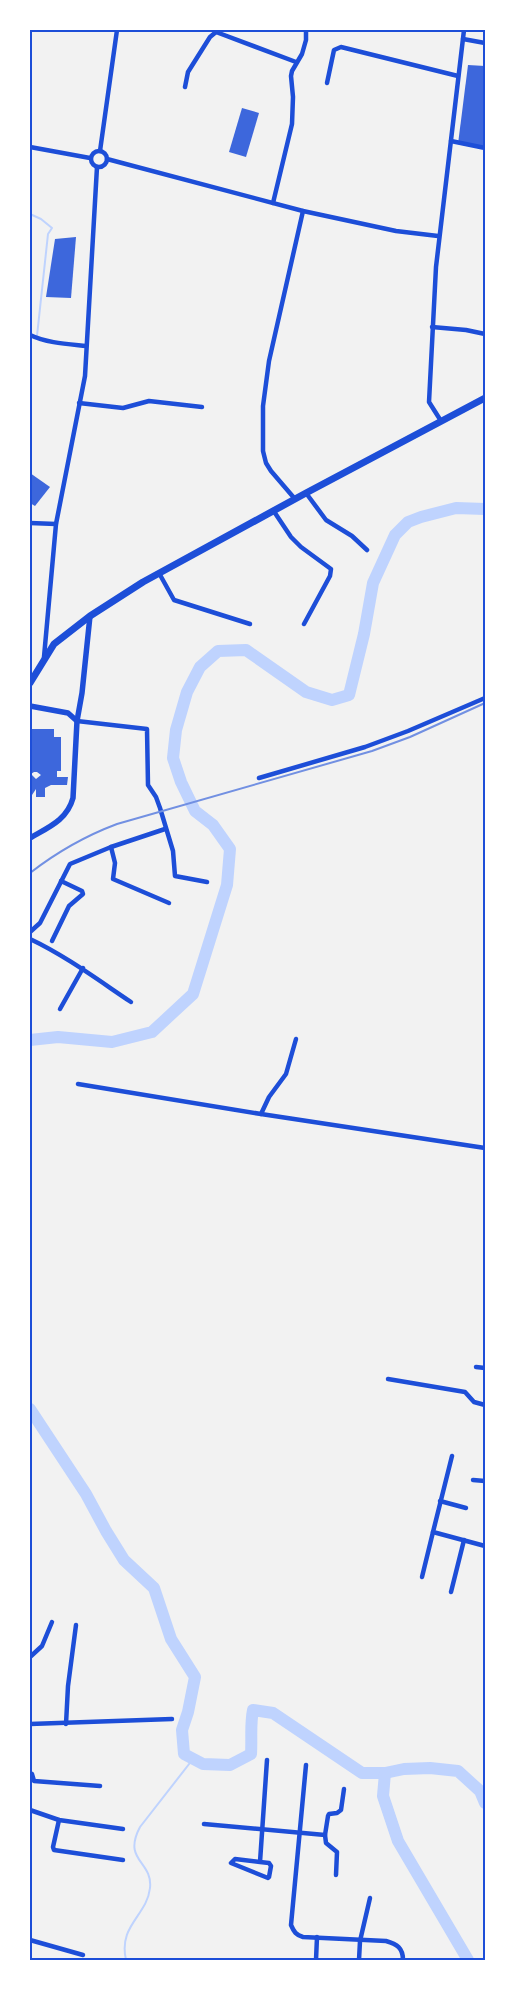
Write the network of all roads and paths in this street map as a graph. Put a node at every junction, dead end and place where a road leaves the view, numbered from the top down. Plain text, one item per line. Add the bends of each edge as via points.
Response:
1 (117, 30) edge
2 (306, 30) edge
3 (464, 30) edge
4 (463, 39) junction
5 (485, 43) edge
6 (296, 62) junction
7 (458, 76) junction
8 (327, 83) dead end
9 (185, 87) dead end
10 (451, 141) junction
11 (30, 147) edge
12 (485, 148) edge
13 (100, 151) junction
14 (90, 158) junction
15 (107, 159) junction
16 (97, 167) junction
17 (273, 203) junction
18 (303, 211) junction
19 (438, 236) junction
20 (432, 327) junction
21 (485, 334) edge
22 (30, 335) edge
23 (86, 346) junction
24 (485, 398) edge
25 (79, 403) junction
26 (202, 407) dead end
27 (441, 421) junction
28 (306, 493) junction
29 (295, 499) junction
30 (273, 510) junction
31 (30, 523) edge
32 (56, 524) junction
33 (367, 550) dead end
34 (159, 573) junction
35 (90, 616) junction
36 (250, 624) dead end
37 (304, 624) dead end
38 (44, 661) junction
39 (30, 683) edge
40 (485, 698) edge
41 (30, 706) edge
42 (77, 721) junction
43 (259, 778) dead end
44 (166, 830) junction
45 (30, 838) edge
46 (111, 848) junction
47 (61, 881) junction
48 (206, 882) dead end
49 (169, 903) dead end
50 (30, 932) edge
51 (30, 938) edge
52 (52, 940) dead end
53 (82, 968) junction
54 (131, 1002) dead end
55 (60, 1009) dead end
56 (296, 1038) dead end
57 (78, 1084) dead end
58 (261, 1114) junction
59 (485, 1148) edge
60 (476, 1367) dead end
61 (485, 1368) edge
62 (388, 1378) dead end
63 (485, 1405) edge
64 (452, 1456) dead end
65 (473, 1480) dead end
66 (485, 1481) edge
67 (440, 1501) junction
68 (466, 1508) dead end
69 (432, 1532) junction
70 (464, 1540) junction
71 (485, 1546) edge
72 (422, 1577) dead end
73 (451, 1592) dead end
74 (52, 1622) dead end
75 (76, 1625) dead end
76 (30, 1656) edge
77 (172, 1719) dead end
78 (30, 1724) edge
79 (66, 1724) junction
80 (267, 1760) dead end
81 (306, 1765) dead end
82 (30, 1773) edge
83 (100, 1786) dead end
84 (344, 1789) dead end
85 (30, 1810) edge
86 (59, 1820) junction
87 (204, 1824) dead end
88 (123, 1829) dead end
89 (262, 1830) junction
90 (300, 1833) junction
91 (325, 1835) junction
92 (123, 1860) dead end
93 (260, 1862) junction
94 (336, 1876) dead end
95 (370, 1898) dead end
96 (317, 1938) junction
97 (30, 1940) edge
98 (360, 1941) junction
99 (83, 1955) dead end
100 (316, 1960) edge
101 (359, 1960) edge
102 (402, 1960) edge

1 - 13 street
2 - 6 street via 304,47
3 - 4 street
4 - 5 street
4 - 7 street
6 - 9 street via 216,32 188,72
6 - 17 street via 290,76 292,124
7 - 8 street via 341,47 334,50
7 - 10 street
10 - 12 street
10 - 19 street
11 - 14 street
13 - 14 street
13 - 15 street
14 - 16 street
15 - 16 street
15 - 17 street
16 - 23 street
17 - 18 street
18 - 19 street via 396,231
18 - 29 street via 269,361 263,406 266,463
19 - 20 street
20 - 21 street
20 - 27 street via 430,402
22 - 23 street
23 - 25 street via 85,376
24 - 27 highway
25 - 26 street via 123,408 149,401
25 - 32 street
27 - 28 highway
28 - 29 highway
28 - 33 street via 326,520
29 - 30 highway
30 - 34 highway
30 - 37 street via 301,547 331,569
31 - 32 street
32 - 38 street
34 - 35 highway
34 - 36 street via 174,600
35 - 38 highway via 54,644
35 - 42 street
38 - 39 highway
40 - 43 street via 408,732
41 - 42 street via 68,713
42 - 44 street via 148,729 148,785 156,796
42 - 45 street via 75,788 70,807 60,821
44 - 46 street
44 - 48 street via 173,850 176,876
46 - 47 street via 70,864
46 - 49 street via 115,863 114,880
47 - 50 street via 40,923
47 - 52 street via 83,894 70,906
51 - 53 street
53 - 54 street
53 - 55 street
56 - 58 street via 286,1074 269,1096
57 - 58 street
58 - 59 street
60 - 61 street
62 - 63 street via 465,1392 474,1402
64 - 67 street
65 - 66 street
67 - 68 street
67 - 69 street
69 - 70 street
69 - 72 street
70 - 71 street
70 - 73 street
74 - 76 street via 42,1646
75 - 79 street
77 - 79 street
78 - 79 street
80 - 89 street
81 - 90 street
82 - 83 street via 34,1781
84 - 91 street via 341,1810 329,1814
85 - 86 street
86 - 88 street
86 - 92 street via 54,1850
87 - 89 street
89 - 90 street
89 - 93 street
90 - 91 street
90 - 96 street via 291,1925 297,1935
91 - 94 street via 326,1842 337,1852
93 - 93 street via 271,1866 268,1878 231,1863 235,1859
95 - 98 street
96 - 98 street
96 - 100 street
97 - 99 street
98 - 101 street
98 - 102 street via 395,1944 400,1948

